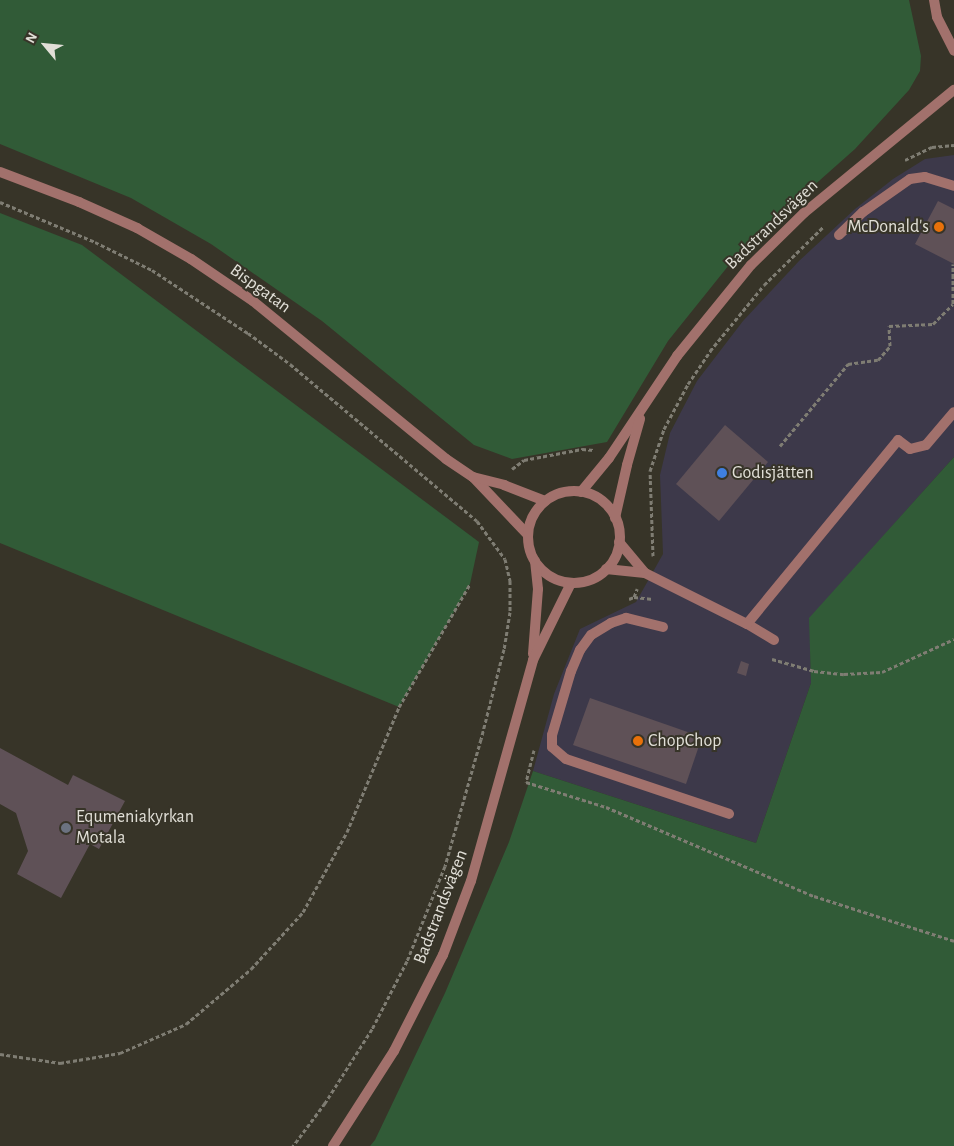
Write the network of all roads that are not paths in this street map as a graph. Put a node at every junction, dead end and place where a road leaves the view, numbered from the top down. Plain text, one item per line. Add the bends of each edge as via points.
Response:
1 (934, 0) edge
2 (954, 51) edge
3 (954, 90) edge
4 (0, 172) edge
5 (954, 186) edge
6 (839, 235) dead end
7 (642, 411) junction
8 (954, 412) edge
9 (474, 477) junction
10 (581, 492) junction
11 (546, 500) junction
12 (615, 518) junction
13 (528, 535) junction
14 (619, 542) junction
15 (535, 561) junction
16 (606, 569) junction
17 (645, 573) junction
18 (571, 583) junction
19 (747, 624) junction
20 (663, 627) dead end
21 (774, 640) dead end
22 (533, 660) junction
23 (729, 814) dead end
24 (333, 1146) edge

1 - 2 street via 937,17
3 - 7 street, Badstrandsvägen via 804,213 751,265 677,356
4 - 9 street, Bispgatan via 79,202 191,260 253,301 446,459
5 - 6 street via 925,177 910,179 863,212
7 - 10 street, Badstrandsvägen
7 - 12 street, Badstrandsvägen
8 - 19 street via 926,445 910,449 898,440
9 - 11 street, Bispgatan
9 - 13 street, Bispgatan
10 - 11 street via 568,491
10 - 12 street, Badstrandsvägen via 602,500
11 - 13 street via 536,510
12 - 14 street, Badstrandsvägen
13 - 15 street, Badstrandsvägen
14 - 16 street via 615,557
14 - 17 street
15 - 18 street via 557,580
15 - 22 street, Badstrandsvägen via 538,589
16 - 17 street
16 - 18 street via 590,579
17 - 19 street
18 - 22 street, Badstrandsvägen
19 - 21 street
20 - 23 street via 626,618 611,622 591,635 571,671 552,735 552,747 566,759
22 - 24 street, Badstrandsvägen via 471,881 443,955 394,1051

